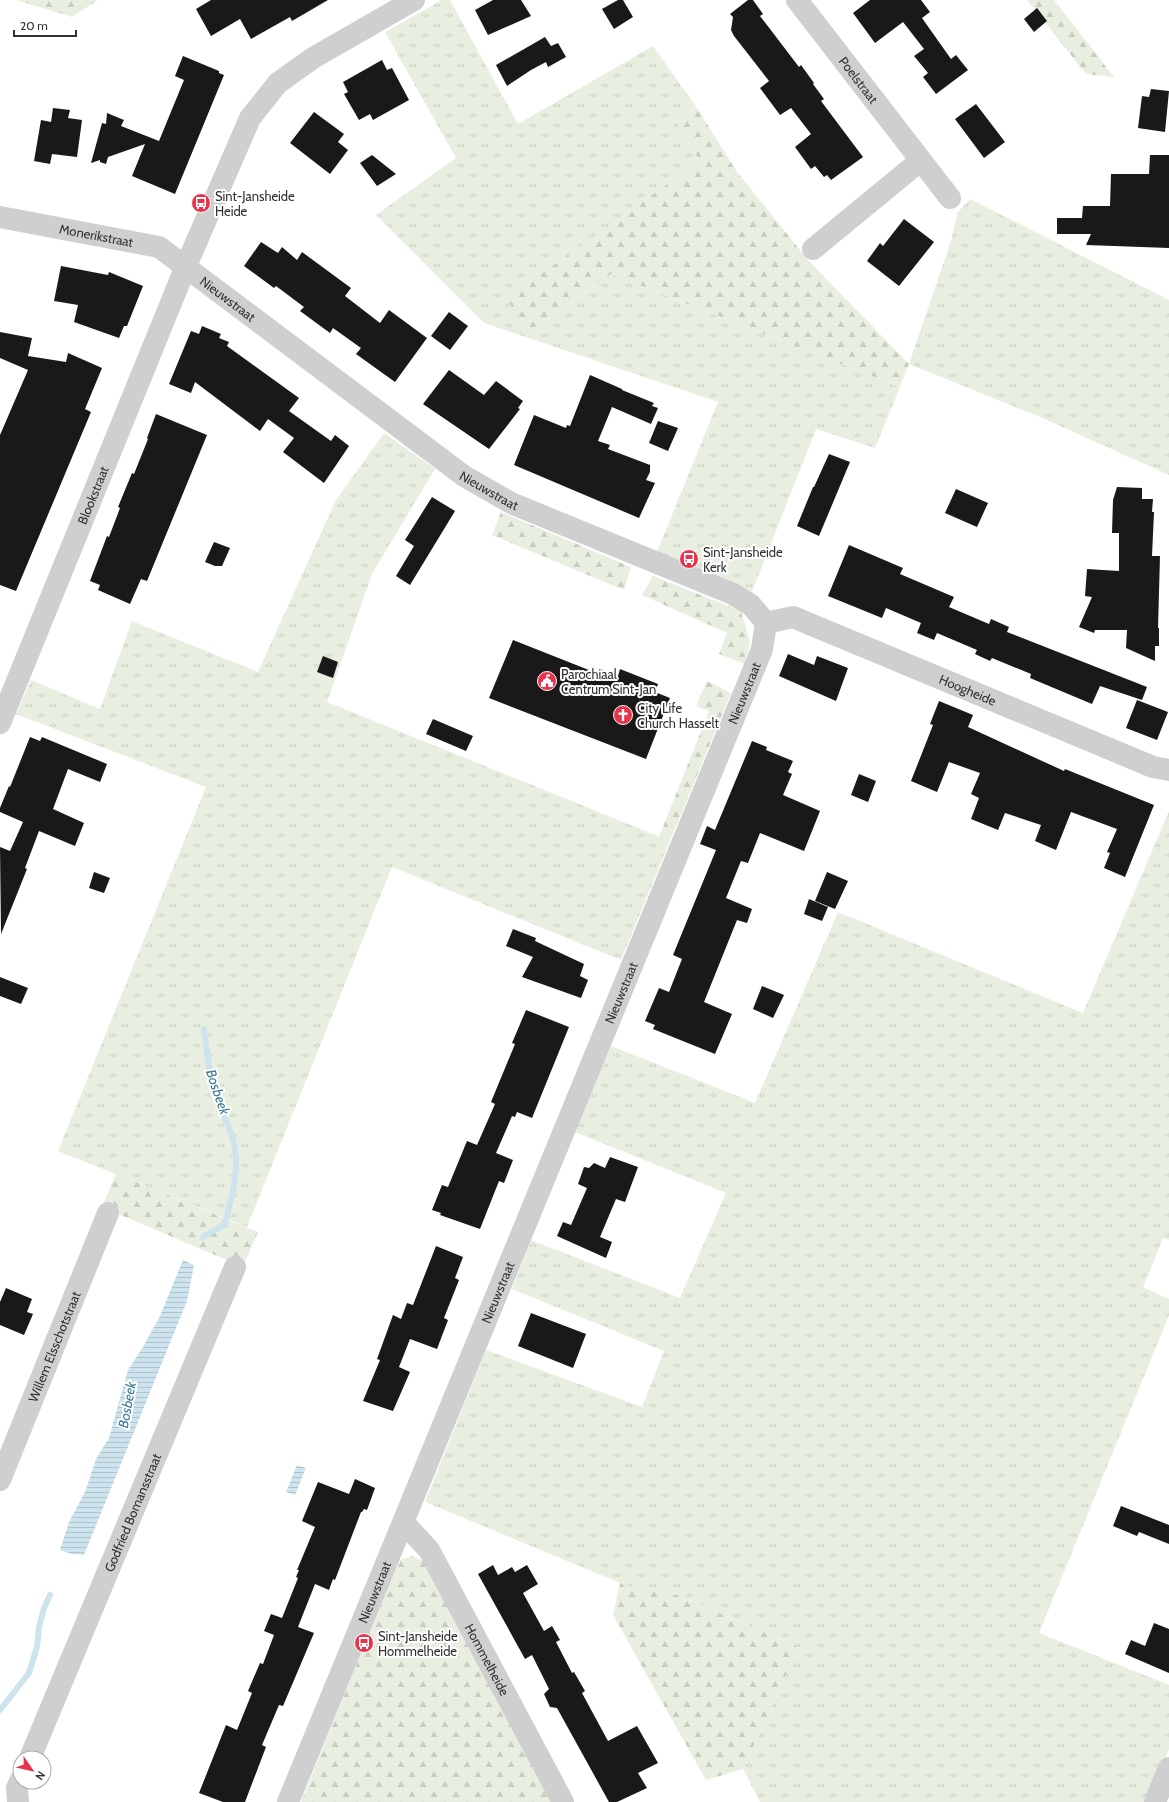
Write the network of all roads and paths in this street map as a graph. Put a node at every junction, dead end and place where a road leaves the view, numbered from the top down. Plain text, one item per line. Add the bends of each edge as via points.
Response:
1 (414, 0) edge
2 (797, 0) edge
3 (920, 161) junction
4 (950, 198) dead end
5 (0, 217) edge
6 (813, 249) dead end
7 (186, 266) junction
8 (766, 624) junction
9 (0, 723) edge
10 (1169, 770) edge
11 (108, 1213) dead end
12 (235, 1266) dead end
13 (0, 1480) edge
14 (404, 1523) junction
15 (33, 1750) edge
16 (1169, 1768) edge
17 (17, 1790) edge
18 (18, 1802) edge
19 (288, 1802) edge
20 (563, 1802) edge
21 (1155, 1802) edge

1 - 7 street via 313,58 278,83 250,118
2 - 3 street, Poelstraat
3 - 4 street, Poelstraat
3 - 6 street
5 - 7 street, Monerikstraat via 159,246
7 - 8 street, Nieuwstraat via 464,476 510,503 732,594 752,606
7 - 9 street, Blookstraat
8 - 10 street, Hoogheide via 793,617 1153,767
8 - 14 street, Nieuwstraat via 762,649
11 - 13 street, Willem Elsschotstraat
12 - 15 street, Godfried Bomansstraat
14 - 19 street, Nieuwstraat
14 - 20 street, Hommelheide via 429,1550
16 - 21 street
17 - 18 street

